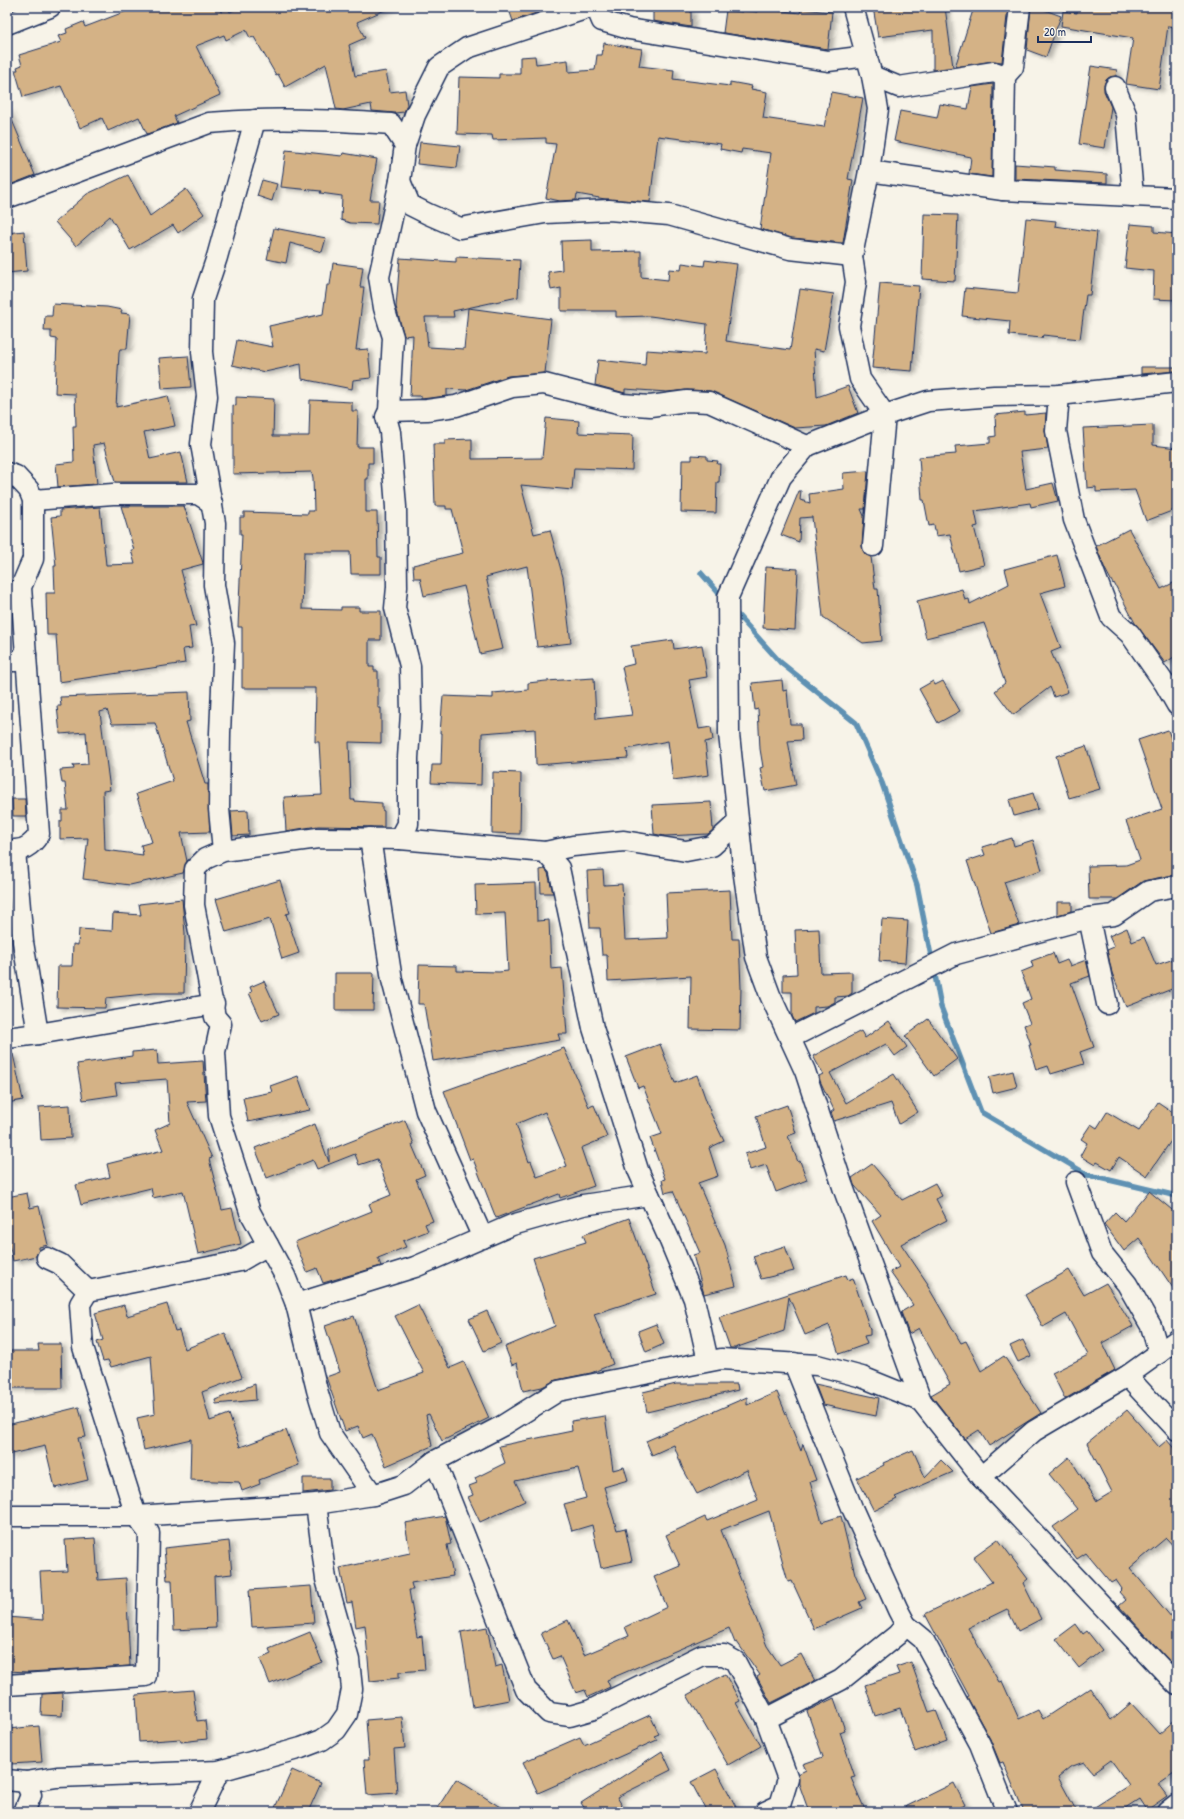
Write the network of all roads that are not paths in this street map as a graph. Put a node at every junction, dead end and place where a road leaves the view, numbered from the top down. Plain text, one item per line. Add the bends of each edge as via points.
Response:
1 (50, 7) edge
2 (591, 7) edge
3 (596, 7) edge
4 (853, 7) edge
5 (1020, 7) edge
6 (7, 24) edge
7 (867, 56) junction
8 (872, 76) junction
9 (1005, 76) junction
10 (1115, 87) dead end
11 (255, 120) junction
12 (405, 145) junction
13 (869, 171) junction
14 (400, 181) junction
15 (1003, 190) junction
16 (1133, 196) junction
17 (7, 198) edge
18 (1177, 198) edge
19 (852, 256) junction
20 (1177, 382) edge
21 (1059, 395) junction
22 (389, 411) junction
23 (885, 415) junction
24 (807, 446) junction
25 (7, 473) edge
26 (33, 500) junction
27 (212, 503) junction
28 (873, 546) dead end
29 (26, 655) junction
30 (7, 661) edge
31 (1177, 705) edge
32 (738, 822) junction
33 (370, 838) junction
34 (400, 839) junction
35 (11, 850) edge
36 (223, 851) junction
37 (545, 852) junction
38 (1177, 886) edge
39 (1089, 918) junction
40 (214, 1004) junction
41 (1108, 1004) dead end
42 (38, 1034) junction
43 (7, 1038) edge
44 (790, 1038) junction
45 (1076, 1182) dead end
46 (649, 1195) junction
47 (483, 1238) junction
48 (268, 1245) junction
49 (47, 1258) dead end
50 (88, 1291) junction
51 (296, 1304) junction
52 (1177, 1340) edge
53 (1159, 1353) junction
54 (708, 1361) junction
55 (794, 1363) junction
56 (1127, 1376) junction
57 (921, 1401) junction
58 (1177, 1430) edge
59 (435, 1461) junction
60 (981, 1477) junction
61 (373, 1495) junction
62 (316, 1504) junction
63 (7, 1516) edge
64 (136, 1516) junction
65 (906, 1625) junction
66 (7, 1685) edge
67 (1177, 1685) edge
68 (766, 1719) junction
69 (219, 1771) junction
70 (16, 1781) edge
71 (1177, 1804) edge
72 (24, 1812) edge
73 (199, 1812) edge
74 (765, 1812) edge
75 (1007, 1812) edge
76 (1167, 1812) edge

1 - 6 street
2 - 12 street via 467,48 439,67 415,115
3 - 7 street via 602,21 629,29 828,61
4 - 7 street
5 - 9 street via 1013,67
7 - 8 street
8 - 9 street via 898,87 994,72
8 - 13 street via 878,109
9 - 15 street
10 - 16 street via 1126,114
11 - 12 street via 312,119 391,124
11 - 17 street via 209,123
11 - 27 street via 203,299 202,352 207,396 201,444
12 - 14 street
13 - 15 street
13 - 19 street
14 - 19 street via 410,204 460,228 545,213 609,210 669,216 790,249
14 - 22 street via 379,278 384,308 393,337
15 - 16 street
16 - 18 street
19 - 23 street via 856,282 849,326 860,379
20 - 21 street
21 - 23 street via 928,401
21 - 31 street via 1056,431 1074,520 1111,617 1130,634
22 - 24 street via 456,406 512,387 544,384 622,404 650,406 687,401 709,402
22 - 34 street via 386,417 390,432 396,507 395,608 410,666 408,824
23 - 24 street
23 - 28 street
24 - 32 street via 781,477 728,597 729,734
25 - 26 street via 16,476
26 - 27 street via 113,494 198,494
26 - 29 street via 33,559 22,587
27 - 36 street via 215,523 214,585 224,643 219,809
29 - 30 street via 16,661
29 - 35 street via 39,834 33,844
32 - 37 street via 712,846 686,851 624,841 573,846
32 - 44 street via 756,957
33 - 34 street
33 - 36 street via 318,838
33 - 47 street via 392,980 426,1111
34 - 37 street
35 - 42 street
36 - 40 street via 205,859 195,869 194,877 194,905
37 - 46 street via 559,868 593,1028 638,1170
38 - 39 street via 1149,891 1114,916
39 - 41 street
39 - 44 street via 956,954
40 - 42 street
40 - 48 street via 215,1017 221,1024 215,1052 219,1116 250,1212
42 - 43 street
44 - 57 street via 805,1071 843,1187
45 - 53 street via 1102,1253 1127,1284 1151,1326
46 - 47 street via 582,1205 512,1225
46 - 54 street via 694,1300
47 - 51 street via 415,1267
48 - 50 street via 240,1261
48 - 51 street via 285,1276
49 - 50 street via 60,1264
50 - 64 street via 80,1304 83,1347
51 - 61 street via 330,1433
52 - 53 street
53 - 56 street
54 - 55 street via 721,1359
54 - 59 street via 558,1391 502,1426
55 - 57 street via 817,1365 862,1376
55 - 65 street via 853,1510
56 - 58 street
56 - 60 street via 1034,1431
57 - 60 street
59 - 61 street via 404,1485
59 - 68 street via 526,1690 549,1713 570,1716 591,1710 702,1655 724,1655 735,1661
60 - 67 street
61 - 62 street
62 - 64 street
62 - 69 street via 326,1579 349,1660 352,1689 347,1714 336,1730 322,1740
63 - 64 street
64 - 66 street via 149,1533 146,1676
65 - 68 street via 841,1680
65 - 75 street via 923,1639 973,1730
68 - 74 street via 788,1779 780,1805
69 - 70 street
69 - 73 street
70 - 72 street via 31,1795
71 - 76 street

